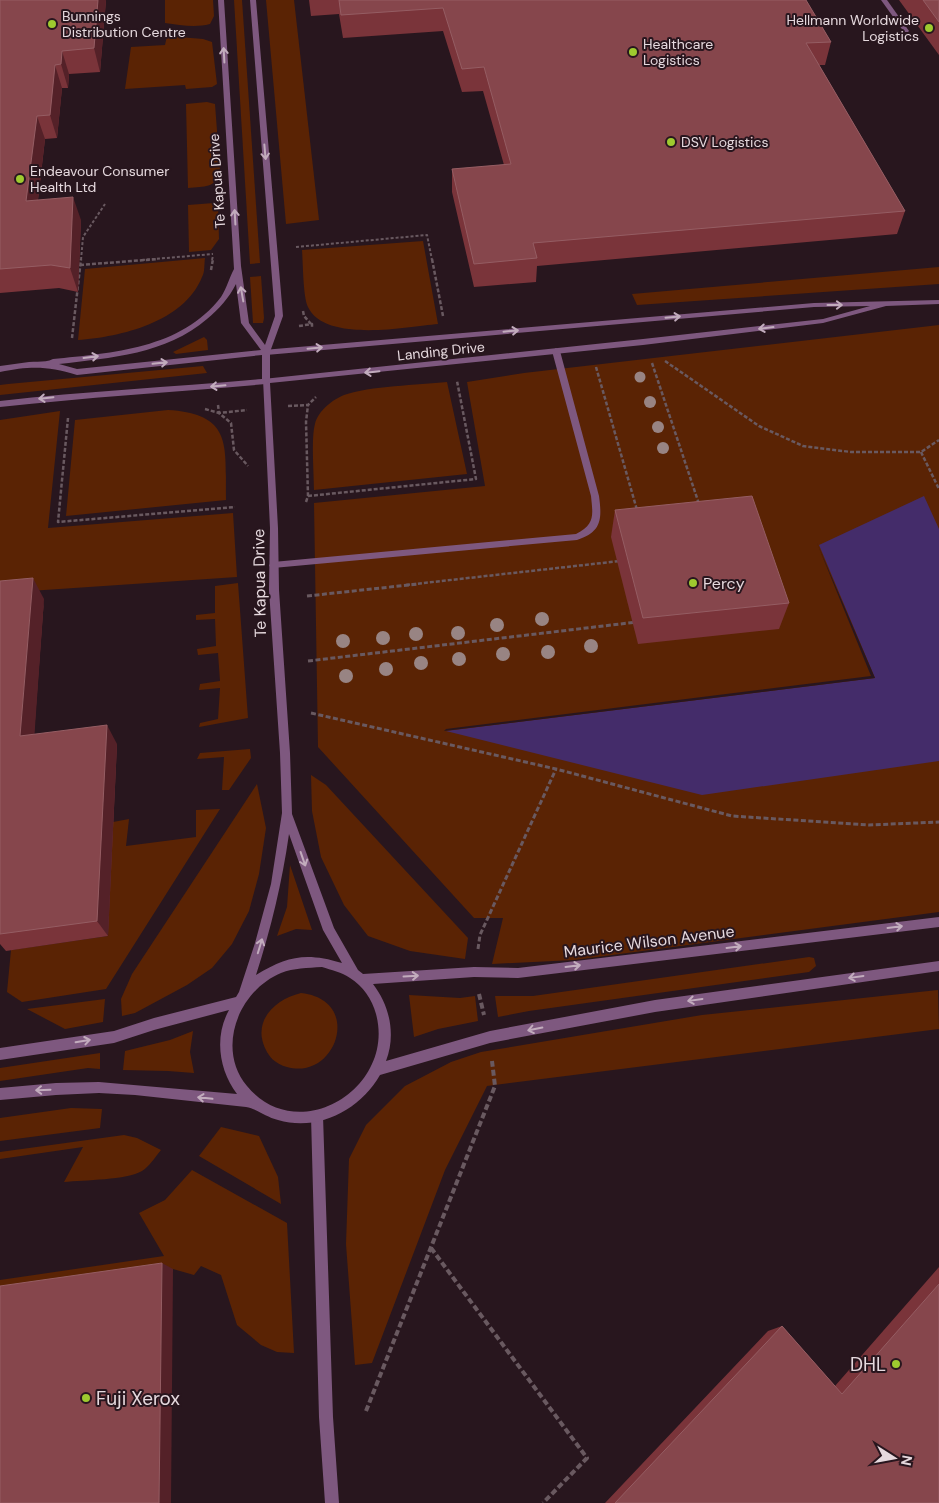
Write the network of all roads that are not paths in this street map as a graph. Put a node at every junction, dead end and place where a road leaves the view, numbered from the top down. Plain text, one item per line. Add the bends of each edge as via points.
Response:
1 (221, 0) edge
2 (253, 0) edge
3 (884, 0) edge
4 (906, 31) dead end
5 (237, 266) junction
6 (939, 302) edge
7 (883, 305) junction
8 (556, 351) junction
9 (266, 352) junction
10 (43, 363) junction
11 (0, 369) edge
12 (266, 381) junction
13 (0, 404) edge
14 (273, 565) junction
15 (287, 813) junction
16 (939, 922) edge
17 (939, 966) edge
18 (357, 975) junction
19 (241, 997) junction
20 (0, 1054) edge
21 (376, 1070) junction
22 (0, 1094) edge
23 (254, 1102) junction
24 (317, 1116) junction
25 (332, 1503) edge

5 -> 1 street, Te Kapua Drive
2 -> 9 street, Te Kapua Drive via 279,316
3 - 4 street
9 -> 5 street, Te Kapua Drive via 245,323
10 -> 5 street via 133,352 173,338 189,330 227,295
6 - 7 street, Landing Drive
7 -> 8 street, Landing Drive via 824,321
9 -> 7 street, Landing Drive via 814,305
8 -> 12 street, Landing Drive
8 - 14 street via 594,496 598,519 591,530 577,537
10 -> 9 street, Landing Drive via 77,372
9 - 12 street, Te Kapua Drive
10 - 11 street, Landing Drive
12 -> 13 street, Landing Drive
12 - 14 street, Te Kapua Drive
14 - 15 street, Te Kapua Drive
15 -> 18 street, Te Kapua Drive via 329,930
19 -> 15 street, Te Kapua Drive via 261,943 276,884
18 -> 16 street, Maurice Wilson Avenue via 518,973
17 -> 21 street via 655,1006 490,1037
18 - 19 street via 332,962 309,960 285,964 263,976
18 - 21 street via 374,993 386,1030 384,1050
20 -> 19 street via 114,1036
19 - 23 street via 229,1023 228,1067 238,1086
21 - 24 street via 352,1099
23 -> 22 street via 112,1088
23 - 24 street via 277,1114 304,1118
24 - 25 street via 326,1417

